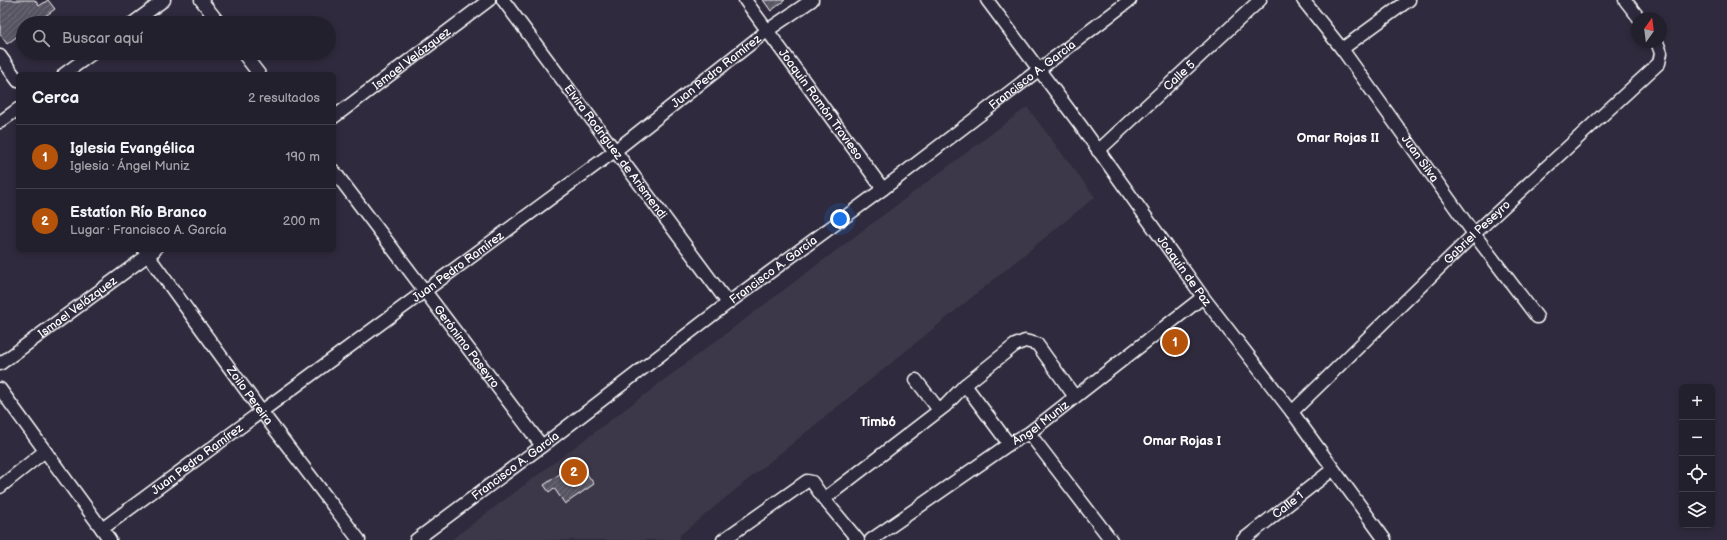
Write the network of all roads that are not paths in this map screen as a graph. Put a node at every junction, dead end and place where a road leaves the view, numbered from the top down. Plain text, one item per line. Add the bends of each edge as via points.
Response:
1 (164, 0) edge
2 (201, 0) edge
3 (489, 0) edge
4 (503, 0) edge
5 (745, 0) edge
6 (812, 0) edge
7 (987, 0) edge
8 (1130, 0) edge
9 (1260, 0) edge
10 (1303, 0) edge
11 (1409, 0) edge
12 (1625, 0) edge
13 (1634, 12) edge
14 (142, 16) edge
15 (214, 16) edge
16 (768, 30) junction
17 (1659, 48) edge
18 (1342, 49) junction
19 (0, 56) edge
20 (83, 60) edge
21 (248, 60) edge
22 (1039, 69) junction
23 (67, 72) edge
24 (257, 72) edge
25 (16, 78) edge
26 (16, 110) edge
27 (336, 115) edge
28 (0, 122) edge
29 (616, 150) junction
30 (1098, 151) junction
31 (336, 174) edge
32 (883, 190) junction
33 (1474, 234) junction
34 (149, 252) edge
35 (424, 291) junction
36 (1203, 297) junction
37 (728, 303) junction
38 (1537, 317) dead end
39 (0, 364) edge
40 (916, 380) dead end
41 (965, 385) junction
42 (0, 389) edge
43 (1075, 397) junction
44 (939, 410) junction
45 (261, 411) junction
46 (1292, 412) junction
47 (1029, 433) junction
48 (1009, 444) junction
49 (542, 446) junction
50 (45, 451) junction
51 (1332, 470) junction
52 (0, 487) edge
53 (824, 499) junction
54 (102, 529) junction
55 (110, 540) edge
56 (359, 540) edge
57 (416, 540) edge
58 (723, 540) edge
59 (858, 540) edge
60 (871, 540) edge
61 (1111, 540) edge
62 (1243, 540) edge
63 (1385, 540) edge

1 - 14 street
2 - 15 street
3 - 27 street, Ismael Velázquez
4 - 29 street, Elvira Rodríguez de Arismendi
5 - 16 street, Joaquín Ramón Travieso
6 - 16 street, Juan Pedro Ramírez
7 - 22 street, Joaquín de Paz
8 - 22 street, Francisco A. García
9 - 30 street, Calle 5
10 - 18 street, Juan Silva
11 - 18 street
12 - 13 street
16 - 29 street, Juan Pedro Ramírez
16 - 32 street, Joaquín Ramón Travieso
17 - 33 street, Gabriel Peseyro via 1659,63
18 - 33 street, Juan Silva
19 - 25 street
20 - 23 street
21 - 24 street
22 - 30 street, Joaquín de Paz
22 - 32 street, Francisco A. García
26 - 28 street
29 - 35 street, Juan Pedro Ramírez
29 - 37 street, Elvira Rodríguez de Arismendi
30 - 36 street, Joaquín de Paz
31 - 35 street, Gerónimo Paseyro
32 - 37 street, Francisco A. García
33 - 38 street, Juan Silva
33 - 46 street, Gabriel Peseyro
34 - 39 street, Ismael Velázquez
34 - 45 street, Zoilo Pereira
35 - 45 street, Juan Pedro Ramírez
35 - 49 street, Gerónimo Paseyro
36 - 43 street, Ángel Muniz
36 - 46 street, Joaquín de Paz
37 - 49 street, Francisco A. García
40 - 44 street
41 - 43 street via 1025,341 1037,344
41 - 44 street
41 - 48 street
42 - 50 street
43 - 47 street, Ángel Muniz
44 - 53 street
45 - 54 street, Juan Pedro Ramírez
45 - 56 street, Zoilo Pereira
46 - 51 street, Joaquín de Paz
47 - 48 street, Ángel Muniz
47 - 61 street
48 - 60 street, Ángel Muniz
49 - 57 street, Francisco A. García
50 - 52 street
50 - 54 street
51 - 62 street, Calle 1
51 - 63 street, Joaquín de Paz
53 - 58 street via 812,482 807,481
53 - 59 street
54 - 55 street

